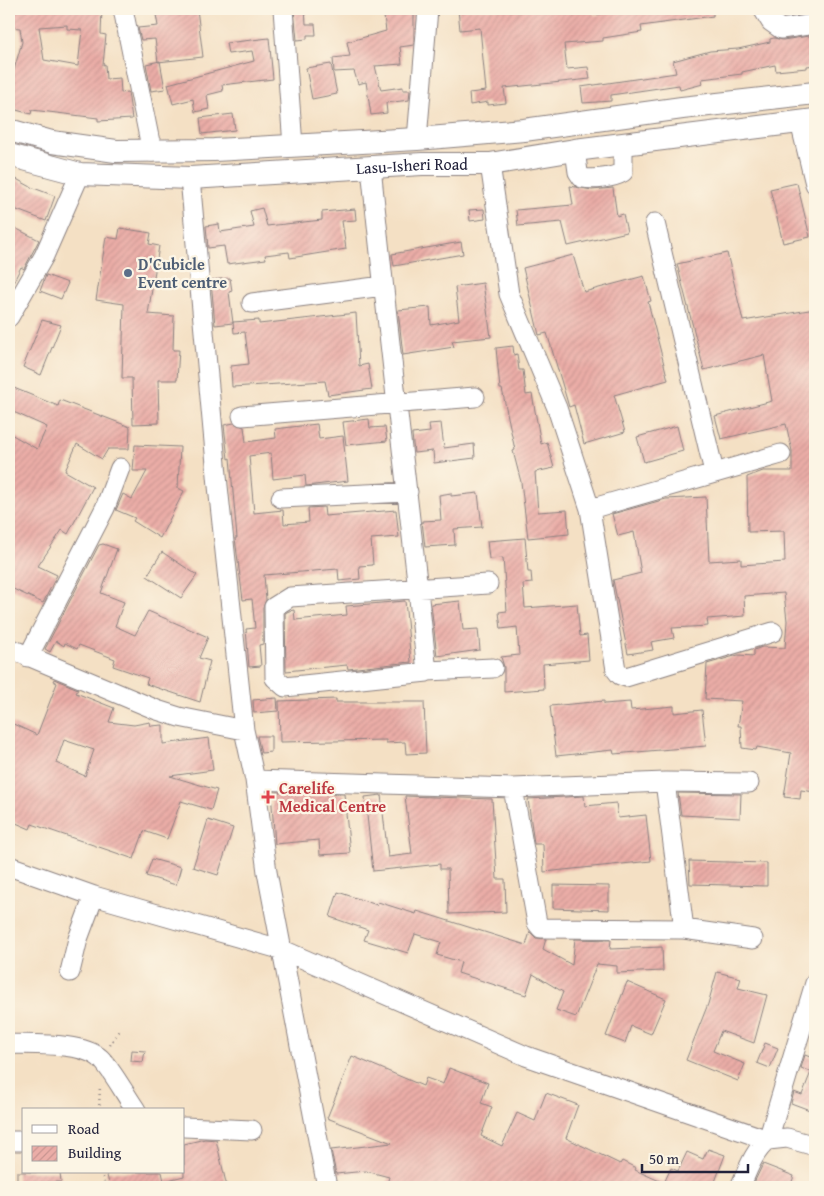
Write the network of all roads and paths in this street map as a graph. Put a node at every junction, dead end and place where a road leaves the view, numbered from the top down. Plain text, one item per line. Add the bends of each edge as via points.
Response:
1 (123, 9) edge
2 (283, 9) edge
3 (428, 9) edge
4 (763, 9) edge
5 (815, 24) edge
6 (815, 93) edge
7 (633, 115) junction
8 (808, 121) edge
9 (9, 130) edge
10 (417, 139) junction
11 (630, 145) junction
12 (293, 146) junction
13 (575, 150) junction
14 (152, 152) junction
15 (9, 155) edge
16 (490, 164) junction
17 (371, 167) junction
18 (80, 174) junction
19 (190, 178) junction
20 (815, 184) edge
21 (655, 223) dead end
22 (383, 286) junction
23 (252, 303) dead end
24 (9, 317) edge
25 (474, 397) dead end
26 (397, 404) junction
27 (242, 416) dead end
28 (781, 454) dead end
29 (120, 468) dead end
30 (714, 472) junction
31 (408, 492) junction
32 (281, 498) dead end
33 (590, 509) junction
34 (488, 584) dead end
35 (418, 589) junction
36 (773, 632) dead end
37 (9, 648) edge
38 (28, 657) junction
39 (493, 668) dead end
40 (427, 671) junction
41 (244, 730) junction
42 (255, 780) junction
43 (665, 782) junction
44 (749, 783) dead end
45 (513, 788) junction
46 (9, 866) edge
47 (94, 896) junction
48 (684, 929) junction
49 (753, 939) dead end
50 (284, 950) junction
51 (70, 972) dead end
52 (815, 983) edge
53 (9, 1044) edge
54 (135, 1108) edge
55 (185, 1127) edge
56 (252, 1130) dead end
57 (768, 1140) junction
58 (9, 1141) edge
59 (22, 1141) edge
60 (815, 1146) edge
61 (102, 1174) edge
62 (105, 1187) edge
63 (327, 1187) edge
64 (740, 1187) edge

1 - 14 street
2 - 12 street
3 - 10 street
4 - 5 street via 776,28
6 - 7 main road, Lasu-Isheri Road
7 - 10 main road, Lasu-Isheri Road via 524,130
7 - 11 main road
8 - 11 main road, Lasu-Isheri Road
8 - 20 street
9 - 14 main road, Lasu-Isheri Road via 52,142 116,151
10 - 12 main road, Lasu-Isheri Road
11 - 13 main road, Lasu-Isheri Road
11 - 13 street via 623,172 617,176 589,179 582,178 578,172
12 - 14 main road, Lasu-Isheri Road
13 - 16 main road, Lasu-Isheri Road
15 - 18 main road, Lasu-Isheri Road
16 - 17 main road, Lasu-Isheri Road
16 - 33 street via 509,294 557,408
17 - 19 main road, Lasu-Isheri Road
17 - 22 street
18 - 19 main road, Lasu-Isheri Road
18 - 24 street via 44,256
19 - 41 street
21 - 30 street
22 - 23 street
22 - 26 street
25 - 26 street
26 - 27 street
26 - 31 street
28 - 30 street
29 - 38 street via 105,508
30 - 33 street
31 - 32 street
31 - 35 street
33 - 36 street via 616,670 620,675 626,677
34 - 35 street
35 - 40 street
35 - 40 street via 283,599 274,607 275,678 285,687
37 - 38 street
38 - 41 street via 164,712
39 - 40 street
41 - 42 street
42 - 45 street
42 - 50 street via 267,872
43 - 44 street
43 - 45 street
43 - 48 street
45 - 48 street via 537,923 541,928
46 - 47 street
47 - 50 street
47 - 51 street
48 - 49 street
50 - 57 street via 526,1056
50 - 63 street
52 - 57 street
53 - 54 street via 90,1051 101,1059
55 - 56 street
57 - 60 street via 787,1138
57 - 64 street via 753,1158
58 - 59 street
61 - 62 path

